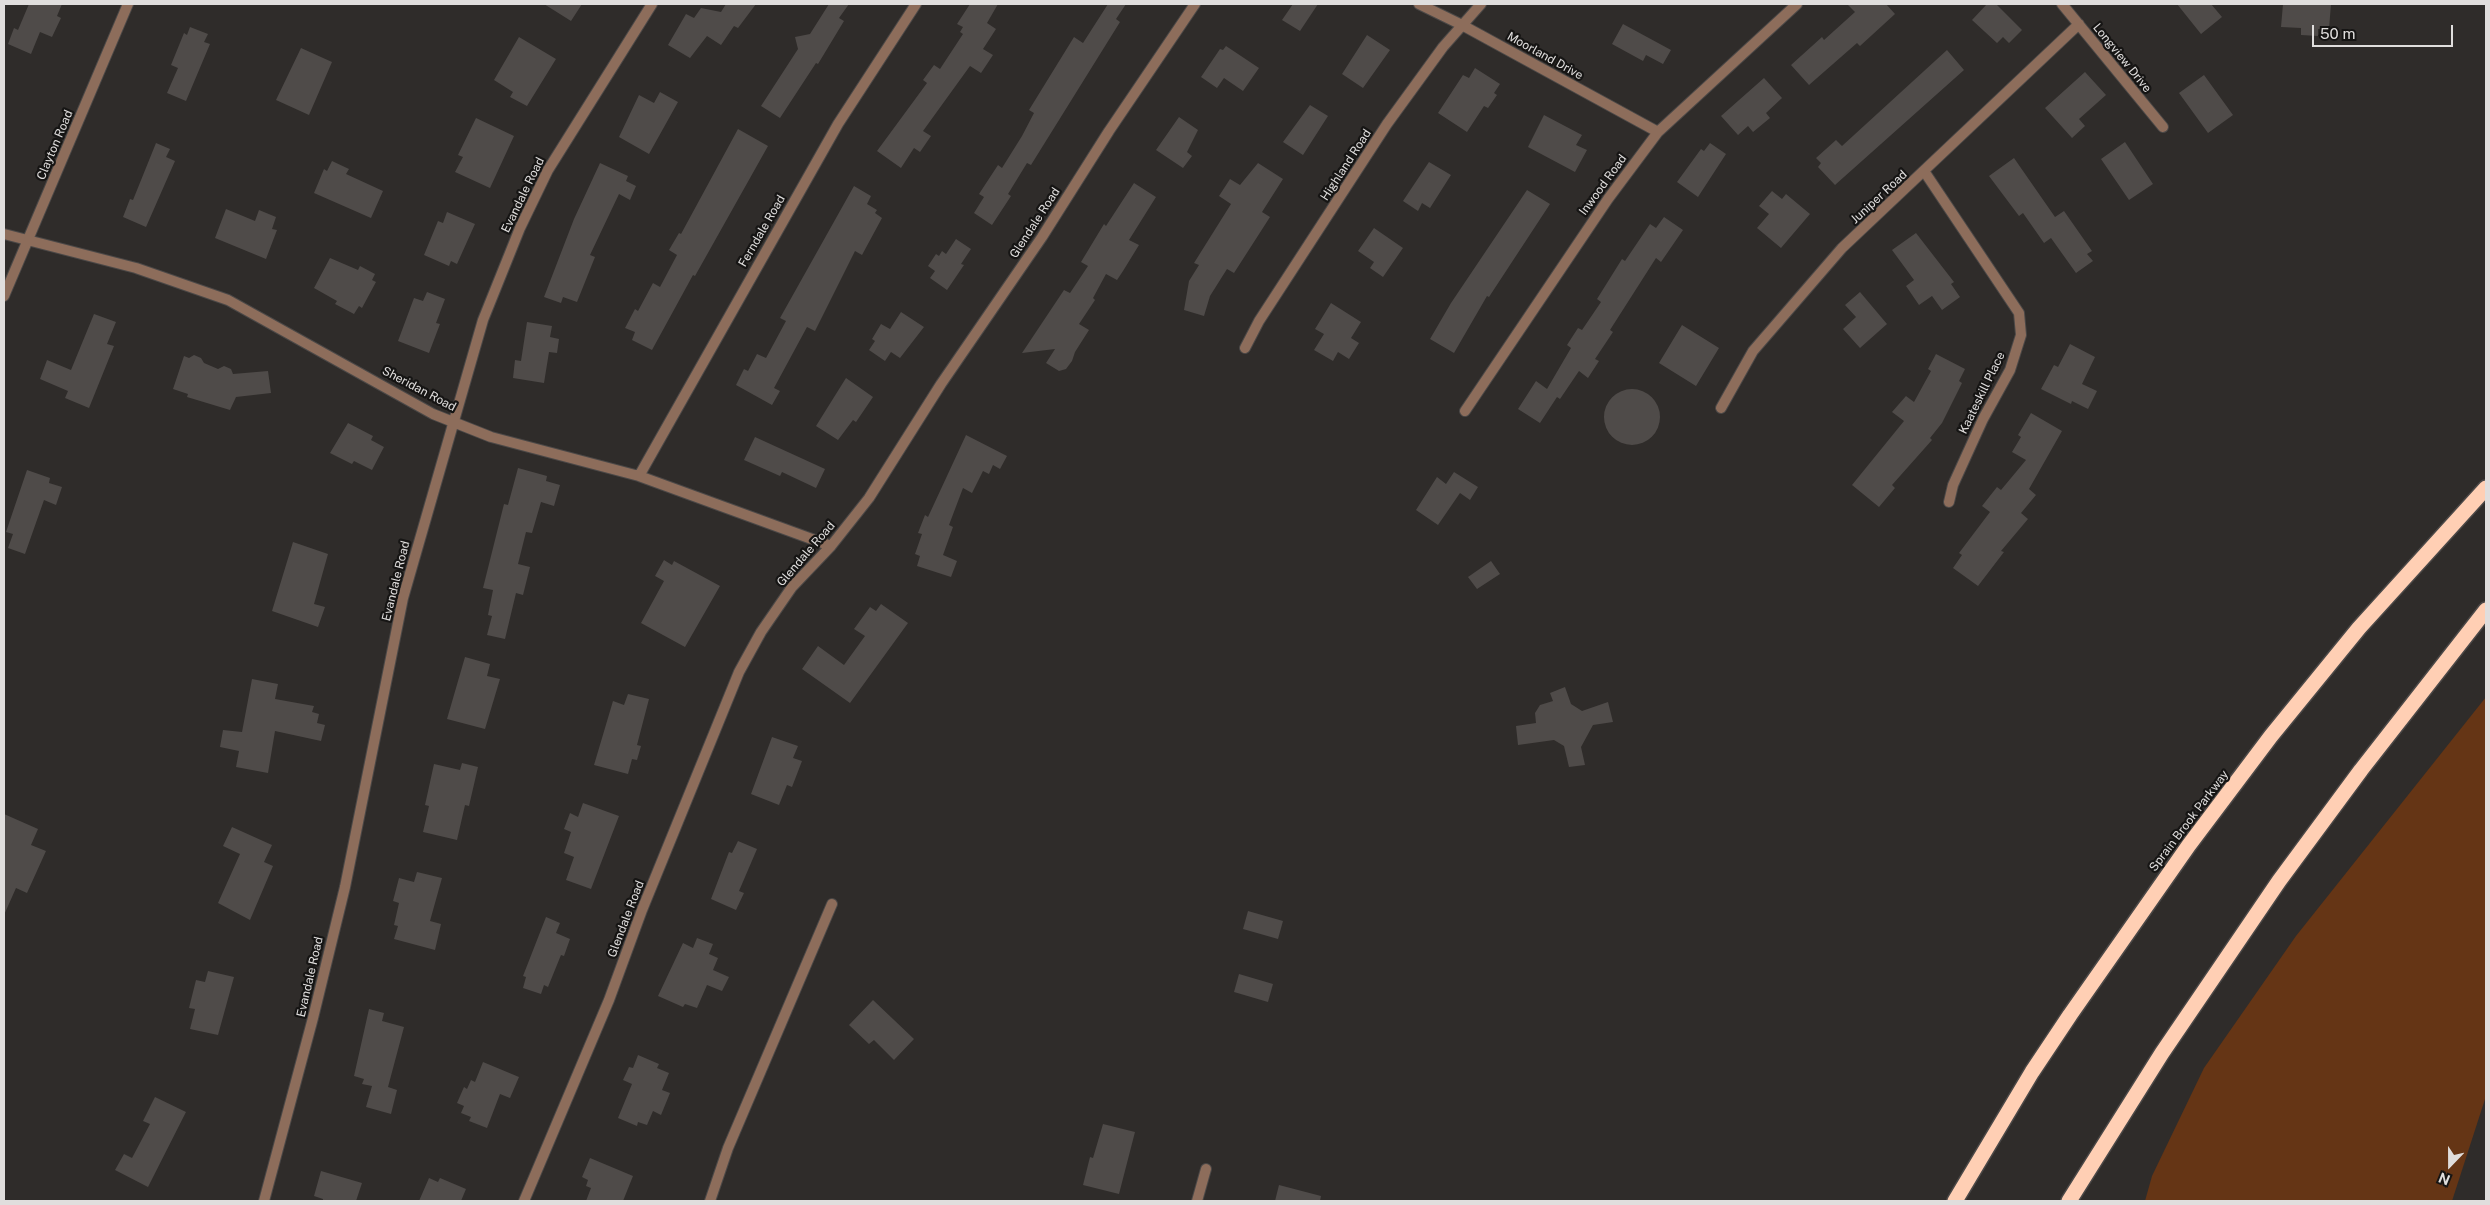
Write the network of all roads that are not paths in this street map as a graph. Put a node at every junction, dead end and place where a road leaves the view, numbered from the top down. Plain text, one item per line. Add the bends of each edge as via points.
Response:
1 (128, 4) edge
2 (652, 4) edge
3 (916, 4) edge
4 (1195, 4) edge
5 (1419, 4) edge
6 (1480, 4) edge
7 (1797, 4) edge
8 (2062, 4) edge
9 (2079, 24) junction
10 (1462, 25) junction
11 (2163, 127) dead end
12 (1658, 132) junction
13 (1924, 171) junction
14 (4, 234) edge
15 (28, 240) junction
16 (4, 296) edge
17 (1245, 348) dead end
18 (1721, 408) dead end
19 (1465, 411) dead end
20 (452, 422) junction
21 (639, 476) junction
22 (2486, 488) edge
23 (1949, 502) dead end
24 (832, 546) junction
25 (2486, 610) edge
26 (832, 904) dead end
27 (1206, 1169) dead end
28 (264, 1201) edge
29 (524, 1201) edge
30 (710, 1201) edge
31 (1197, 1201) edge
32 (1955, 1201) edge
33 (2069, 1201) edge

1 - 15 street, Clayton Road
2 - 20 street, Evandale Road via 548,170 520,228 482,320
3 - 21 street, Ferndale Road via 838,124
4 - 24 street, Glendale Road via 941,384 869,498
5 - 10 street, Moorland Drive
6 - 10 street, Highland Road
7 - 12 street, Inwood Road
8 - 9 street, Longview Drive
9 - 11 street, Longview Drive
9 - 13 street, Juniper Road
10 - 12 street, Moorland Drive
10 - 17 street, Highland Road via 1387,124 1259,321
12 - 19 street, Inwood Road via 1608,199
13 - 18 street, Juniper Road via 1842,248 1753,351
13 - 23 street, Kaateskill Place via 2019,314 2021,335 2010,370 1982,419 1953,485
14 - 15 street, Sheridan Road
15 - 16 street, Clayton Road
15 - 20 street, Sheridan Road via 136,268 228,300
20 - 21 street, Sheridan Road via 490,438
20 - 28 street, Evandale Road via 404,598 344,887
21 - 24 street, Sheridan Road
22 - 32 highway, Sprain Brook Parkway via 2359,628 2200,829 2064,1023
24 - 29 street, Glendale Road via 792,587 739,672 609,1000
25 - 33 highway via 2273,889 2162,1053
26 - 30 street via 728,1148
27 - 31 street

